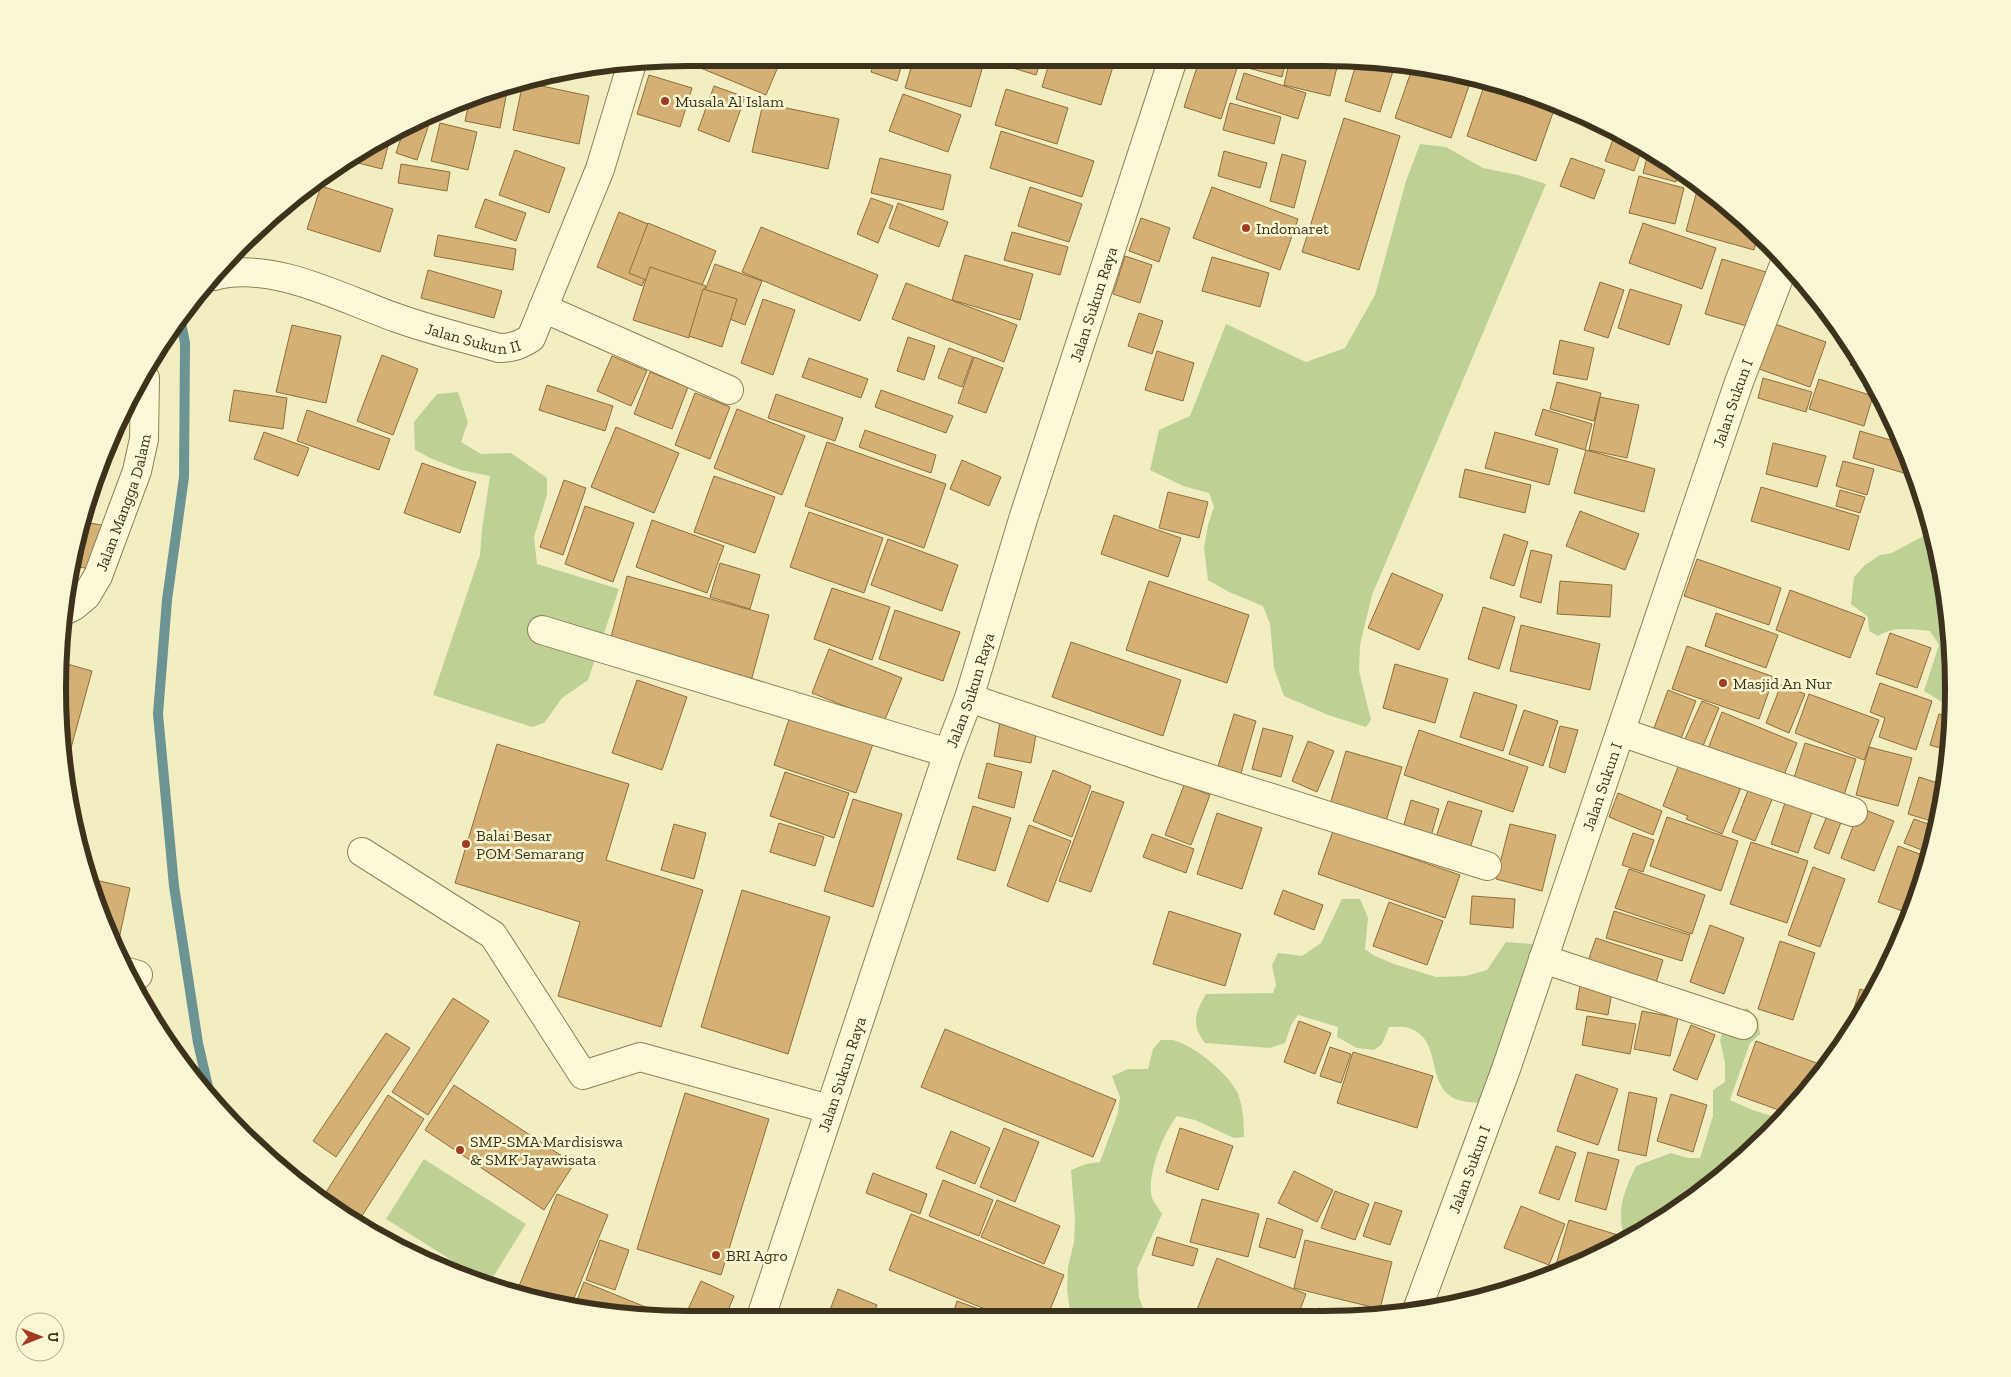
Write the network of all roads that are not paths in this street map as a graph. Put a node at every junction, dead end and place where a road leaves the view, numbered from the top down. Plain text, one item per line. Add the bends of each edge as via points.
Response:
1 (1170, 66) edge
2 (630, 70) edge
3 (1782, 270) edge
4 (226, 273) edge
5 (543, 308) junction
6 (146, 385) edge
7 (729, 390) dead end
8 (72, 607) edge
9 (542, 630) dead end
10 (969, 698) junction
11 (1621, 732) junction
12 (948, 753) junction
13 (1853, 812) dead end
14 (362, 852) dead end
15 (1487, 866) dead end
16 (1543, 959) junction
17 (1742, 1024) dead end
18 (829, 1109) junction
19 (1420, 1303) edge
20 (763, 1311) edge

1 - 10 street, Jalan Sukun Raya via 1024,516
2 - 5 street, Jalan Sukun II via 600,169
3 - 11 street, Jalan Sukun I via 1739,382
4 - 5 street, Jalan Sukun II via 257,273 295,280 398,318 499,348 512,348 531,338
5 - 7 street
6 - 8 street, Jalan Mangga Dalam via 144,438 137,471 98,576 86,596
9 - 12 street
10 - 12 street, Jalan Sukun Raya
10 - 15 street via 1176,768
11 - 13 street
11 - 16 street, Jalan Sukun I
12 - 18 street, Jalan Sukun Raya
14 - 18 street via 493,935 583,1075 640,1057
16 - 17 street
16 - 19 street, Jalan Sukun I
18 - 20 street, Jalan Sukun Raya

